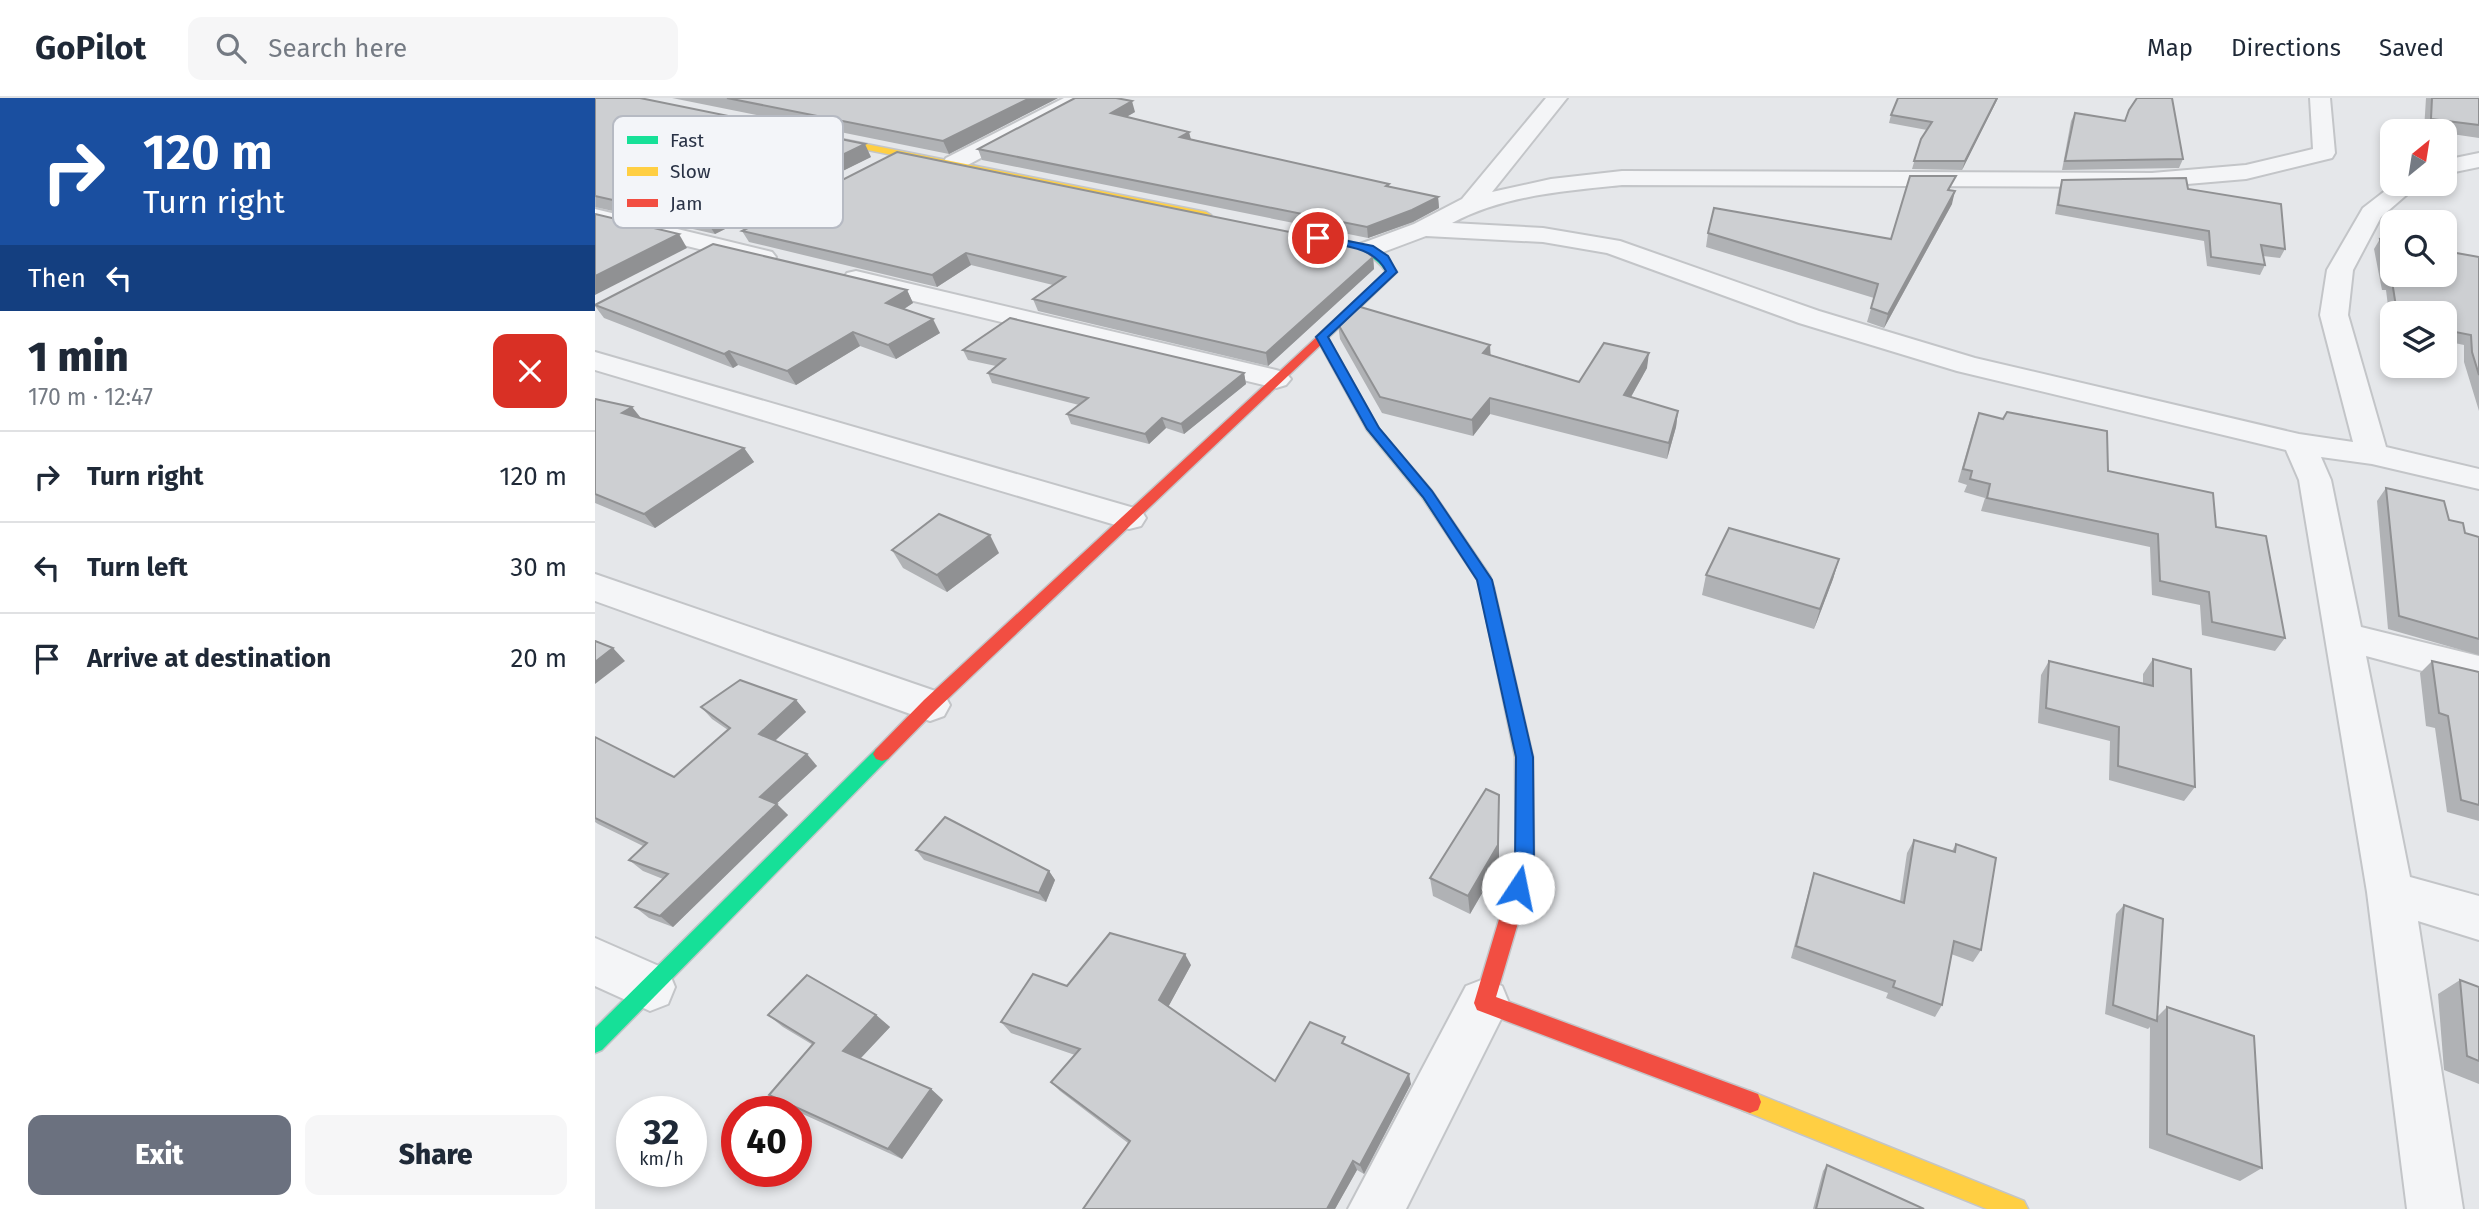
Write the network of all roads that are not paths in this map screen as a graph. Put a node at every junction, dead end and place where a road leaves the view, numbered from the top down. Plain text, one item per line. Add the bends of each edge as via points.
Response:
1 (1079, 98) edge
2 (1557, 98) edge
3 (2320, 98) edge
4 (843, 142) edge
5 (898, 153) junction
6 (2479, 160) edge
7 (954, 163) junction
8 (2457, 165) edge
9 (862, 172) edge
10 (2393, 196) edge
11 (1470, 204) junction
12 (595, 216) edge
13 (1222, 218) edge
14 (613, 220) edge
15 (644, 228) edge
16 (753, 228) edge
17 (1423, 229) junction
18 (1289, 232) edge
19 (717, 246) junction
20 (1370, 249) junction
21 (783, 262) edge
22 (680, 265) edge
23 (837, 275) edge
24 (1322, 337) junction
25 (595, 361) edge
26 (1276, 379) junction
27 (2299, 444) junction
28 (2372, 454) junction
29 (2479, 479) edge
30 (1129, 518) junction
31 (595, 587) edge
32 (2342, 636) junction
33 (2479, 671) edge
34 (930, 705) junction
35 (2390, 892) junction
36 (2479, 918) edge
37 (595, 961) edge
38 (650, 987) junction
39 (1484, 1003) junction
40 (595, 1043) edge
41 (1376, 1209) edge
42 (2016, 1209) edge
43 (2435, 1209) edge

1 - 7 street
2 - 11 street
3 - 11 street via 2324,153 2246,172 2153,180 1622,178 1551,186
4 - 5 street
5 - 7 street
5 - 9 street
6 - 8 street
7 - 13 street
10 - 28 street via 2371,213 2340,270 2334,315
11 - 17 street
12 - 14 street
15 - 19 street
16 - 19 street
17 - 20 street
17 - 27 street via 1543,235 1611,246 1809,317 1967,365
18 - 20 street
19 - 21 street
19 - 22 street
20 - 24 street via 1385,258 1392,272
23 - 26 street
24 - 26 street
24 - 39 street via 1373,429 1427,494 1485,580 1524,757 1525,866
25 - 30 street
26 - 30 street
27 - 28 street
27 - 32 street via 2315,480
28 - 29 street
30 - 34 street
31 - 34 street
32 - 33 street
32 - 35 street
34 - 38 street
35 - 36 street
35 - 43 street
37 - 38 street
38 - 40 street
39 - 41 street
39 - 42 street via 1695,1080

